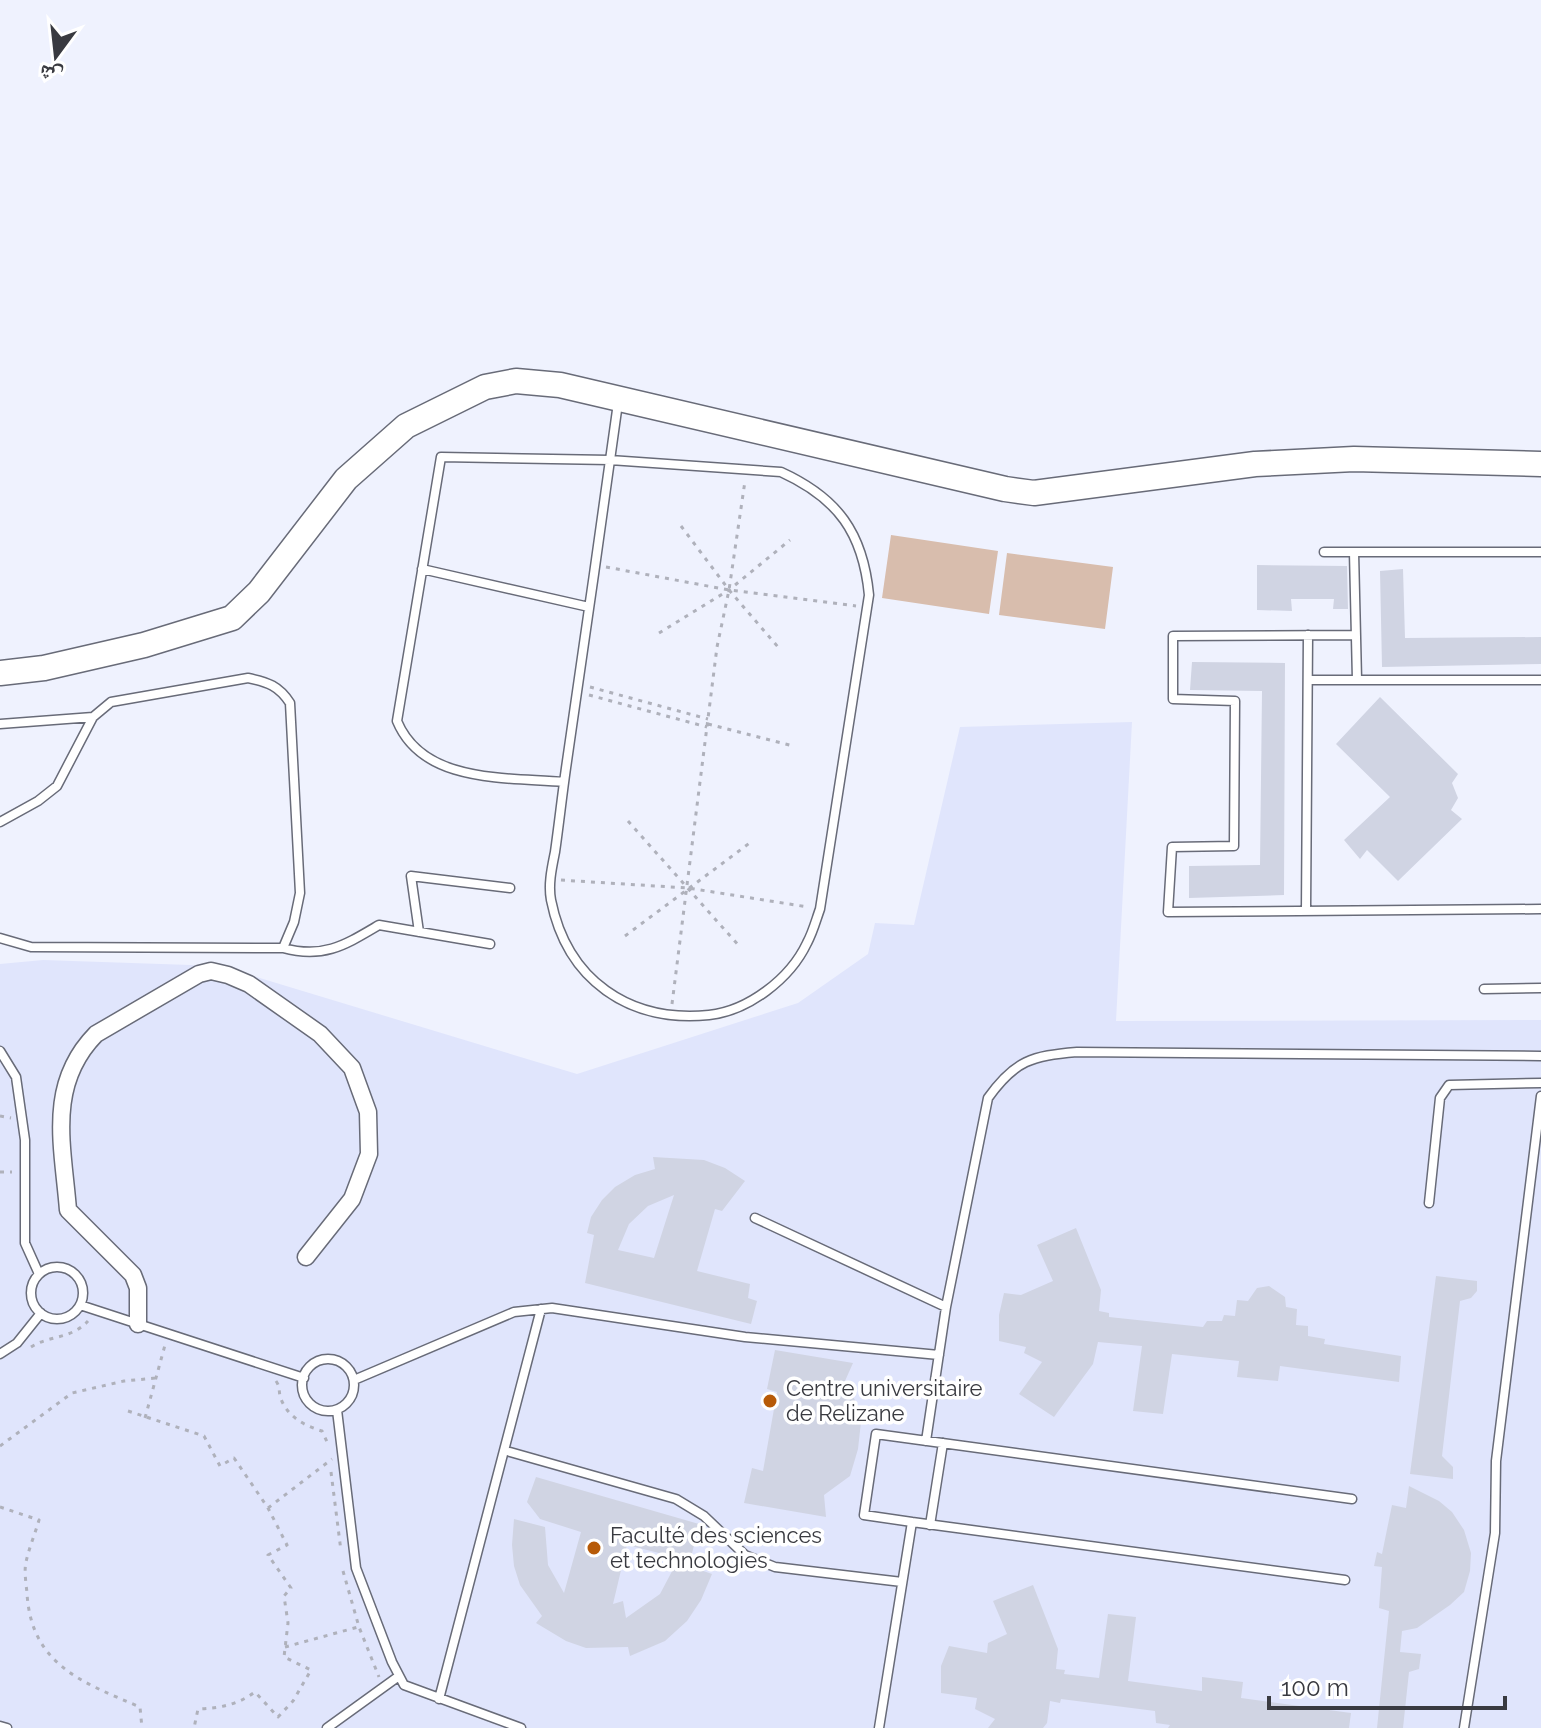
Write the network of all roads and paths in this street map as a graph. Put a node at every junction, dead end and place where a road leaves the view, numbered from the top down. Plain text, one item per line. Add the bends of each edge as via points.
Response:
1 (619, 399) junction
2 (610, 460) junction
3 (1541, 464) edge
4 (747, 469) junction
5 (681, 526) dead end
6 (790, 540) dead end
7 (1324, 552) dead end
8 (1354, 552) junction
9 (1541, 552) edge
10 (595, 565) junction
11 (422, 569) junction
12 (729, 590) junction
13 (589, 607) junction
14 (867, 607) junction
15 (659, 633) dead end
16 (1308, 635) junction
17 (1355, 635) junction
18 (778, 647) dead end
19 (0, 673) edge
20 (1309, 680) junction
21 (1357, 680) junction
22 (1541, 680) edge
23 (578, 688) junction
24 (93, 717) junction
25 (708, 723) junction
26 (0, 724) edge
27 (793, 746) dead end
28 (564, 782) junction
29 (628, 821) dead end
30 (0, 822) edge
31 (751, 842) dead end
32 (551, 880) junction
33 (510, 888) dead end
34 (688, 888) junction
35 (820, 909) junction
36 (1541, 909) edge
37 (1306, 911) junction
38 (419, 932) junction
39 (625, 936) dead end
40 (0, 938) edge
41 (490, 944) dead end
42 (740, 947) dead end
43 (283, 948) junction
44 (1541, 988) edge
45 (1484, 989) dead end
46 (671, 1016) junction
47 (0, 1051) edge
48 (1541, 1056) edge
49 (1541, 1083) edge
50 (1541, 1096) edge
51 (1429, 1203) dead end
52 (755, 1218) dead end
53 (306, 1257) dead end
54 (39, 1274) junction
55 (80, 1305) junction
56 (946, 1307) junction
57 (541, 1309) junction
58 (41, 1313) junction
59 (90, 1319) dead end
60 (138, 1324) junction
61 (169, 1334) junction
62 (153, 1340) dead end
63 (166, 1344) junction
64 (22, 1352) dead end
65 (0, 1354) edge
66 (939, 1355) junction
67 (156, 1378) junction
68 (304, 1378) junction
69 (274, 1379) dead end
70 (354, 1380) junction
71 (337, 1410) junction
72 (128, 1411) dead end
73 (145, 1418) junction
74 (926, 1441) junction
75 (943, 1443) junction
76 (0, 1446) edge
77 (342, 1452) junction
78 (510, 1452) dead end
79 (330, 1460) junction
80 (1352, 1499) dead end
81 (0, 1507) edge
82 (268, 1508) junction
83 (912, 1522) junction
84 (930, 1525) junction
85 (1345, 1580) dead end
86 (902, 1582) junction
87 (359, 1627) junction
88 (285, 1647) junction
89 (399, 1676) junction
90 (383, 1688) junction
91 (439, 1699) junction
92 (0, 1726) edge
93 (7, 1728) edge
94 (142, 1728) edge
95 (194, 1728) edge
96 (327, 1728) edge
97 (521, 1728) edge
98 (879, 1728) edge
99 (1464, 1728) edge

1 - 2 lane
1 - 3 street via 1034,493 1255,464 1354,459
1 - 19 street via 545,383 485,387 406,426 346,479 259,592 232,618 144,645
2 - 4 lane
2 - 10 lane
2 - 11 lane via 441,457
4 - 12 path
4 - 14 lane via 781,472 806,483 836,509 858,543 866,569
5 - 12 path
6 - 12 path
7 - 8 lane
8 - 9 lane
8 - 17 lane
10 - 12 path
10 - 13 lane
11 - 13 lane
11 - 28 lane via 400,728 420,752 447,768
12 - 14 path
12 - 15 path
12 - 18 path
12 - 25 path
13 - 23 lane
14 - 35 lane
16 - 17 lane
16 - 20 lane
16 - 37 lane via 1173,636 1173,699 1235,701 1234,846 1172,847 1168,912
17 - 21 lane
20 - 21 lane
20 - 37 lane
21 - 22 lane
23 - 25 path
23 - 25 path
23 - 28 lane
24 - 26 lane
24 - 30 lane via 57,786
24 - 43 lane via 111,702 248,678 281,689 290,703 300,893
25 - 27 path
25 - 34 path
28 - 32 lane
29 - 34 path
31 - 34 path
32 - 34 path
32 - 46 lane via 561,936 581,969 609,994 644,1011
33 - 38 lane via 411,876
34 - 35 path
34 - 39 path
34 - 42 path
34 - 46 path
35 - 46 lane via 807,945 785,976 755,999 719,1013
36 - 37 lane
38 - 41 lane
38 - 43 lane via 379,925 339,948 301,953
40 - 43 lane via 31,947
44 - 45 lane
47 - 54 lane via 16,1077 25,1140 25,1243
48 - 56 lane via 1077,1052 1025,1062 1003,1076 988,1098
49 - 51 lane via 1449,1085 1440,1098
50 - 99 lane via 1496,1461 1495,1533
52 - 56 lane
53 - 60 street via 352,1199 369,1154 368,1112 352,1068 320,1034 249,984 211,971 199,974 96,1034 63,1091 68,1210 133,1275
54 - 55 lane via 55,1267 71,1271 82,1284
54 - 58 lane via 31,1298
55 - 58 lane via 65,1318
55 - 60 lane
56 - 66 lane
57 - 66 lane via 745,1337
57 - 70 lane via 514,1312
57 - 91 lane
58 - 65 lane via 17,1343
59 - 64 path via 76,1333 45,1339
60 - 61 lane
61 - 63 path
61 - 68 lane
62 - 63 path
63 - 67 path
66 - 74 lane
67 - 73 path
67 - 76 path via 72,1393
68 - 70 lane via 311,1366 327,1359 343,1363
68 - 71 lane via 303,1390 312,1405
69 - 79 path via 280,1398 300,1423 322,1431
70 - 71 lane via 351,1397
71 - 77 lane
72 - 73 path
73 - 82 path via 204,1436 220,1466 234,1458
74 - 75 lane
74 - 83 lane via 876,1434 864,1515
75 - 80 lane
75 - 84 lane
77 - 79 path
77 - 89 lane via 356,1568
78 - 86 lane via 676,1499 704,1516 745,1555 775,1567
79 - 82 path
79 - 87 path via 346,1586
81 - 94 path via 39,1520 25,1564 28,1616 43,1649 66,1671 140,1707
82 - 88 path via 287,1545 268,1555 291,1588 284,1596
83 - 84 lane
83 - 86 lane
84 - 85 lane
86 - 98 lane
87 - 88 path
87 - 90 path
88 - 95 path via 284,1657 311,1670 278,1717 255,1692 221,1708 198,1709
89 - 90 lane
89 - 91 lane via 404,1685
90 - 96 lane
91 - 97 lane
92 - 93 lane

